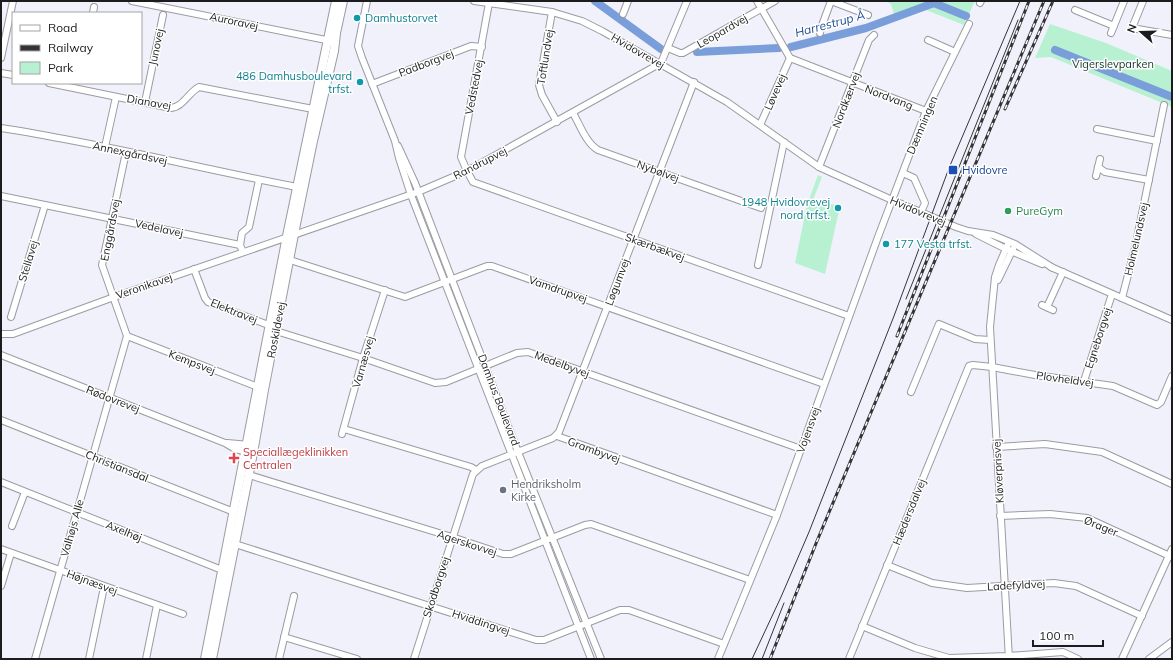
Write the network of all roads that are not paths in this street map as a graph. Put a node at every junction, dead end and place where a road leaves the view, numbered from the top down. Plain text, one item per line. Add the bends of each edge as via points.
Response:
1 (13, 1) edge
2 (132, 1) edge
3 (336, 1) edge
4 (343, 1) edge
5 (367, 1) edge
6 (474, 1) edge
7 (628, 1) edge
8 (688, 1) edge
9 (757, 1) edge
10 (775, 1) edge
11 (831, 1) edge
12 (1124, 1) edge
13 (1143, 1) edge
14 (489, 3) junction
15 (761, 9) junction
16 (1074, 10) dead end
17 (552, 12) junction
18 (623, 14) dead end
19 (163, 15) dead end
20 (868, 15) dead end
21 (969, 24) dead end
22 (1114, 26) junction
23 (820, 33) dead end
24 (1111, 33) dead end
25 (874, 35) dead end
26 (1172, 35) edge
27 (928, 40) dead end
28 (331, 41) junction
29 (482, 47) junction
30 (668, 48) junction
31 (955, 52) junction
32 (1, 58) edge
33 (790, 58) junction
34 (661, 64) junction
35 (1, 73) edge
36 (12, 76) edge
37 (694, 82) junction
38 (852, 83) junction
39 (59, 84) edge
40 (372, 84) junction
41 (78, 86) edge
42 (116, 97) junction
43 (144, 102) junction
44 (1164, 105) dead end
45 (313, 109) junction
46 (926, 111) junction
47 (573, 113) junction
48 (557, 122) junction
49 (760, 125) junction
50 (1, 128) edge
51 (1096, 130) dead end
52 (395, 141) junction
53 (784, 142) junction
54 (1157, 142) junction
55 (105, 147) junction
56 (126, 152) junction
57 (1100, 159) dead end
58 (820, 167) junction
59 (1098, 167) junction
60 (466, 171) junction
61 (659, 172) junction
62 (902, 174) junction
63 (1096, 176) dead end
64 (259, 180) junction
65 (1149, 180) junction
66 (297, 187) junction
67 (418, 192) junction
68 (411, 195) junction
69 (1, 196) edge
70 (892, 200) junction
71 (45, 205) junction
72 (761, 208) dead end
73 (921, 212) junction
74 (112, 218) junction
75 (968, 231) junction
76 (291, 235) junction
77 (633, 240) junction
78 (1012, 243) junction
79 (240, 245) junction
80 (1008, 251) junction
81 (243, 252) junction
82 (290, 260) junction
83 (758, 265) dead end
84 (1053, 268) junction
85 (194, 269) junction
86 (1063, 272) junction
87 (452, 279) junction
88 (444, 281) junction
89 (385, 290) junction
90 (1112, 294) junction
91 (114, 297) junction
92 (1122, 298) junction
93 (608, 306) junction
94 (1048, 307) dead end
95 (849, 316) junction
96 (11, 317) dead end
97 (1172, 320) edge
98 (273, 329) junction
99 (1, 334) edge
100 (127, 336) junction
101 (990, 340) junction
102 (1, 355) edge
103 (363, 358) junction
104 (486, 366) junction
105 (969, 366) joint
106 (992, 367) junction
107 (478, 368) junction
108 (582, 372) junction
109 (1172, 376) edge
110 (1084, 381) junction
111 (824, 384) junction
112 (258, 387) junction
113 (911, 392) dead end
114 (109, 397) junction
115 (1, 420) edge
116 (557, 436) junction
117 (996, 447) junction
118 (250, 449) junction
119 (801, 449) junction
120 (518, 452) junction
121 (511, 455) junction
122 (93, 456) junction
123 (476, 470) junction
124 (249, 475) junction
125 (1, 482) edge
126 (1172, 484) edge
127 (25, 492) junction
128 (77, 512) junction
129 (234, 512) junction
130 (777, 515) junction
131 (1000, 516) junction
132 (12, 526) dead end
133 (452, 537) junction
134 (552, 538) junction
135 (546, 540) junction
136 (235, 544) junction
137 (1, 549) edge
138 (1172, 549) edge
139 (11, 553) junction
140 (1171, 556) edge
141 (887, 565) junction
142 (222, 570) junction
143 (60, 571) junction
144 (750, 580) junction
145 (1, 586) edge
146 (1005, 586) junction
147 (104, 587) junction
148 (294, 596) dead end
149 (157, 605) junction
150 (430, 606) junction
151 (183, 614) dead end
152 (1142, 616) junction
153 (588, 623) junction
154 (578, 626) junction
155 (862, 626) junction
156 (284, 637) junction
157 (1172, 642) edge
158 (724, 644) junction
159 (1009, 658) edge
160 (35, 659) edge
161 (89, 659) edge
162 (146, 659) edge
163 (205, 659) edge
164 (212, 659) edge
165 (280, 659) edge
166 (357, 659) edge
167 (414, 659) edge
168 (591, 659) edge
169 (601, 659) edge
170 (718, 659) edge
171 (849, 659) edge
172 (948, 659) edge
173 (1078, 659) edge
174 (1122, 659) edge
175 (1149, 659) edge

1 - 32 street
2 - 28 street, Auroravej
3 - 28 main road, Roskildevej
4 - 28 main road, Roskildevej
5 - 40 street, Damhus Boulevard via 358,46
6 - 14 street, Hvidovrevej
7 - 18 street
8 - 30 street
9 - 15 street
10 - 15 street, Leopardvej
11 - 20 street
11 - 23 street
12 - 22 street
13 - 26 street via 1132,28
14 - 17 street, Hvidovrevej
14 - 29 street, Vedstedvej
15 - 30 street, Leopardvej via 683,53
15 - 33 street
16 - 22 street
17 - 34 street, Hvidovrevej via 602,30
17 - 48 street, Toftlundvej via 539,85
19 - 43 street, Junovej
21 - 31 street, Dæmningen
22 - 24 street
25 - 38 street, Nordkærvej via 869,40
27 - 31 street
28 - 45 main road, Roskildevej
28 - 76 main road, Roskildevej via 334,51
29 - 40 street, Padborgvej via 471,46
29 - 60 street, Vedstedvej via 461,157
30 - 34 street
31 - 46 street, Dæmningen
33 - 38 street, Nordvang
33 - 49 street, Løvevej
34 - 37 street, Hvidovrevej
34 - 47 street, Randrupvej
35 - 36 street
37 - 49 street, Hvidovrevej
37 - 61 street, Løgumvej
38 - 46 street, Nordvang
38 - 58 street, Nordkærvej
39 - 41 street, Dianavej
40 - 52 street, Damhus Boulevard
41 - 42 street, Dianavej
42 - 43 street, Dianavej
42 - 55 street
43 - 45 street, Dianavej via 175,108 199,87
44 - 54 street, Holmelundsvej
45 - 66 main road, Roskildevej
46 - 62 street, Dæmningen
47 - 48 street, Randrupvej
47 - 61 street, Nybølvej via 592,146
48 - 60 street, Randrupvej
49 - 53 street, Hvidovrevej
50 - 55 street, Annexgårdsvej
51 - 54 street
52 - 67 street, Damhus Boulevard
52 - 68 street, Damhus Boulevard
53 - 58 street, Hvidovrevej
53 - 83 street
54 - 65 street, Holmelundsvej
55 - 56 street, Annexgårdsvej
56 - 64 street, Annexgårdsvej
56 - 74 street, Enggårdsvej
57 - 59 street
58 - 70 street, Hvidovrevej
59 - 63 street
59 - 65 street via 1105,172
60 - 67 street, Randrupvej
60 - 77 street, Skærbækvej via 476,184
61 - 72 street, Nybølvej
61 - 77 street, Løgumvej
62 - 70 street, Dæmningen
62 - 73 street via 914,178 924,203
64 - 66 street, Annexgårdsvej
64 - 79 street via 249,227 242,233
65 - 92 street, Holmelundsvej
66 - 76 main road, Roskildevej
67 - 68 street, Randrupvej
67 - 87 street, Damhus Boulevard
68 - 76 street, Randrupvej
68 - 88 street, Damhus Boulevard
69 - 71 street, Vedelavej
70 - 73 street, Hvidovrevej
70 - 95 street, Vojensvej
71 - 74 street, Vedelavej
71 - 96 street, Stellavej
73 - 75 street, Hvidovrevej
74 - 79 street, Vedelavej
74 - 91 street, Enggårdsvej via 102,265
75 - 78 street, Hvidovrevej via 993,235
75 - 80 street, Hvidovrevej
76 - 81 street, Veronikavej
76 - 82 main road, Roskildevej
76 - 98 main road, Roskildevej
77 - 93 street, Løgumvej
77 - 95 street, Skærbækvej
78 - 80 street, Kløverprisvej
78 - 84 street, Hvidovrevej
79 - 81 street
80 - 84 street, Hvidovrevej
80 - 101 street, Kløverprisvej via 999,265 996,277
81 - 85 street, Veronikavej
82 - 89 street, Vamdrupvej
82 - 98 main road, Roskildevej
84 - 86 street, Hvidovrevej
85 - 91 street, Veronikavej
85 - 98 street, Elektravej via 204,298 208,302
86 - 90 street, Hvidovrevej
86 - 94 street
87 - 88 street, Vamdrupvej
87 - 93 street, Vamdrupvej via 492,266
87 - 104 street, Damhus Boulevard
88 - 89 street, Vamdrupvej via 407,296
88 - 107 street, Damhus Boulevard
89 - 103 street, Varnæsvej
90 - 92 street, Hvidovrevej
90 - 110 street, Egneborgvej
91 - 99 street, Veronikavej via 13,334
91 - 100 street, Enggårdsvej
92 - 97 street, Hvidovrevej
93 - 108 street, Løgumvej
93 - 111 street, Vamdrupvej
95 - 111 street, Vojensvej
98 - 103 street, Medelbyvej
98 - 112 main road, Roskildevej
98 - 118 main road, Roskildevej
100 - 112 street, Kempsvej
100 - 114 street
101 - 106 street, Kløverprisvej
101 - 113 street via 975,339 939,324
102 - 114 street, Rødovrevej
103 - 107 street, Medelbyvej via 435,383 446,382
103 - 123 street, Varnæsvej via 343,431
104 - 107 street, Medelbyvej
104 - 108 street, Medelbyvej via 525,352
104 - 120 street, Damhus Boulevard
105 - 106 street, Plovheldvej
105 - 141 street, Hædersdalvej
106 - 110 street, Plovheldvej
106 - 117 street, Kløverprisvej
107 - 121 street, Damhus Boulevard
108 - 116 street, Løgumvej
108 - 119 street, Medelbyvej
109 - 110 street, Plovheldvej via 1161,402 1157,405 1113,386
111 - 119 street, Vojensvej
112 - 118 main road, Roskildevej
114 - 118 street, Rødovrevej via 235,449
114 - 122 street, Valhøjs Alle
115 - 122 street, Christiansdal
116 - 120 street, Grambyvej
116 - 130 street, Grambyvej
117 - 126 street via 1045,444 1102,452
117 - 131 street, Kløverprisvej
118 - 124 main road, Roskildevej
118 - 129 main road, Roskildevej
119 - 130 street, Vojensvej
120 - 121 street, Grambyvej
120 - 134 street, Damhus Boulevard
121 - 123 street, Grambyvej
121 - 135 street, Damhus Boulevard
122 - 128 street, Valhøjs Alle
122 - 129 street, Christiansdal
123 - 133 street, Skodborgvej via 468,485
124 - 133 street, Agerskovvej
124 - 136 main road, Roskildevej
125 - 127 street, Axelhøj
127 - 128 street, Axelhøj
127 - 132 street
128 - 142 street, Axelhøj
128 - 143 street, Valhøjs Alle
129 - 142 main road, Roskildevej
130 - 144 street, Vojensvej
131 - 140 street, Ørager via 1050,514 1087,518
131 - 146 street, Kløverprisvej
133 - 135 street, Agerskovvej via 506,555
133 - 150 street, Skodborgvej
134 - 135 street, Agerskovvej
134 - 144 street, Agerskovvej via 585,525 597,525
134 - 153 street, Damhus Boulevard
135 - 154 street, Damhus Boulevard
136 - 150 street, Hviddingvej
136 - 164 main road, Roskildevej
137 - 139 street, Højnæsvej
138 - 140 street
139 - 143 street, Højnæsvej
139 - 145 street
140 - 152 street
141 - 146 street, Ladefyldvej via 932,583 967,588
141 - 155 street, Hædersdalvej
142 - 163 main road, Roskildevej
143 - 147 street, Højnæsvej
143 - 160 street, Valhøjs Alle
144 - 158 street, Vojensvej
146 - 152 street, Ladefyldvej via 1054,583 1076,586
146 - 159 street, Kløverprisvej
147 - 149 street, Højnæsvej
147 - 161 street
148 - 156 street
149 - 151 street, Højnæsvej
149 - 162 street
150 - 154 street, Hviddingvej via 536,640 544,640
150 - 167 street, Skodborgvej
152 - 174 street
153 - 154 street, Hviddingvej
153 - 158 street, Hviddingvej via 620,610 629,610
153 - 169 street, Damhus Boulevard
154 - 168 street, Damhus Boulevard
155 - 171 street, Hædersdalvej
155 - 172 street
156 - 165 street
156 - 166 street
157 - 175 street
158 - 170 street, Vojensvej
159 - 172 street
159 - 173 street via 1063,652

